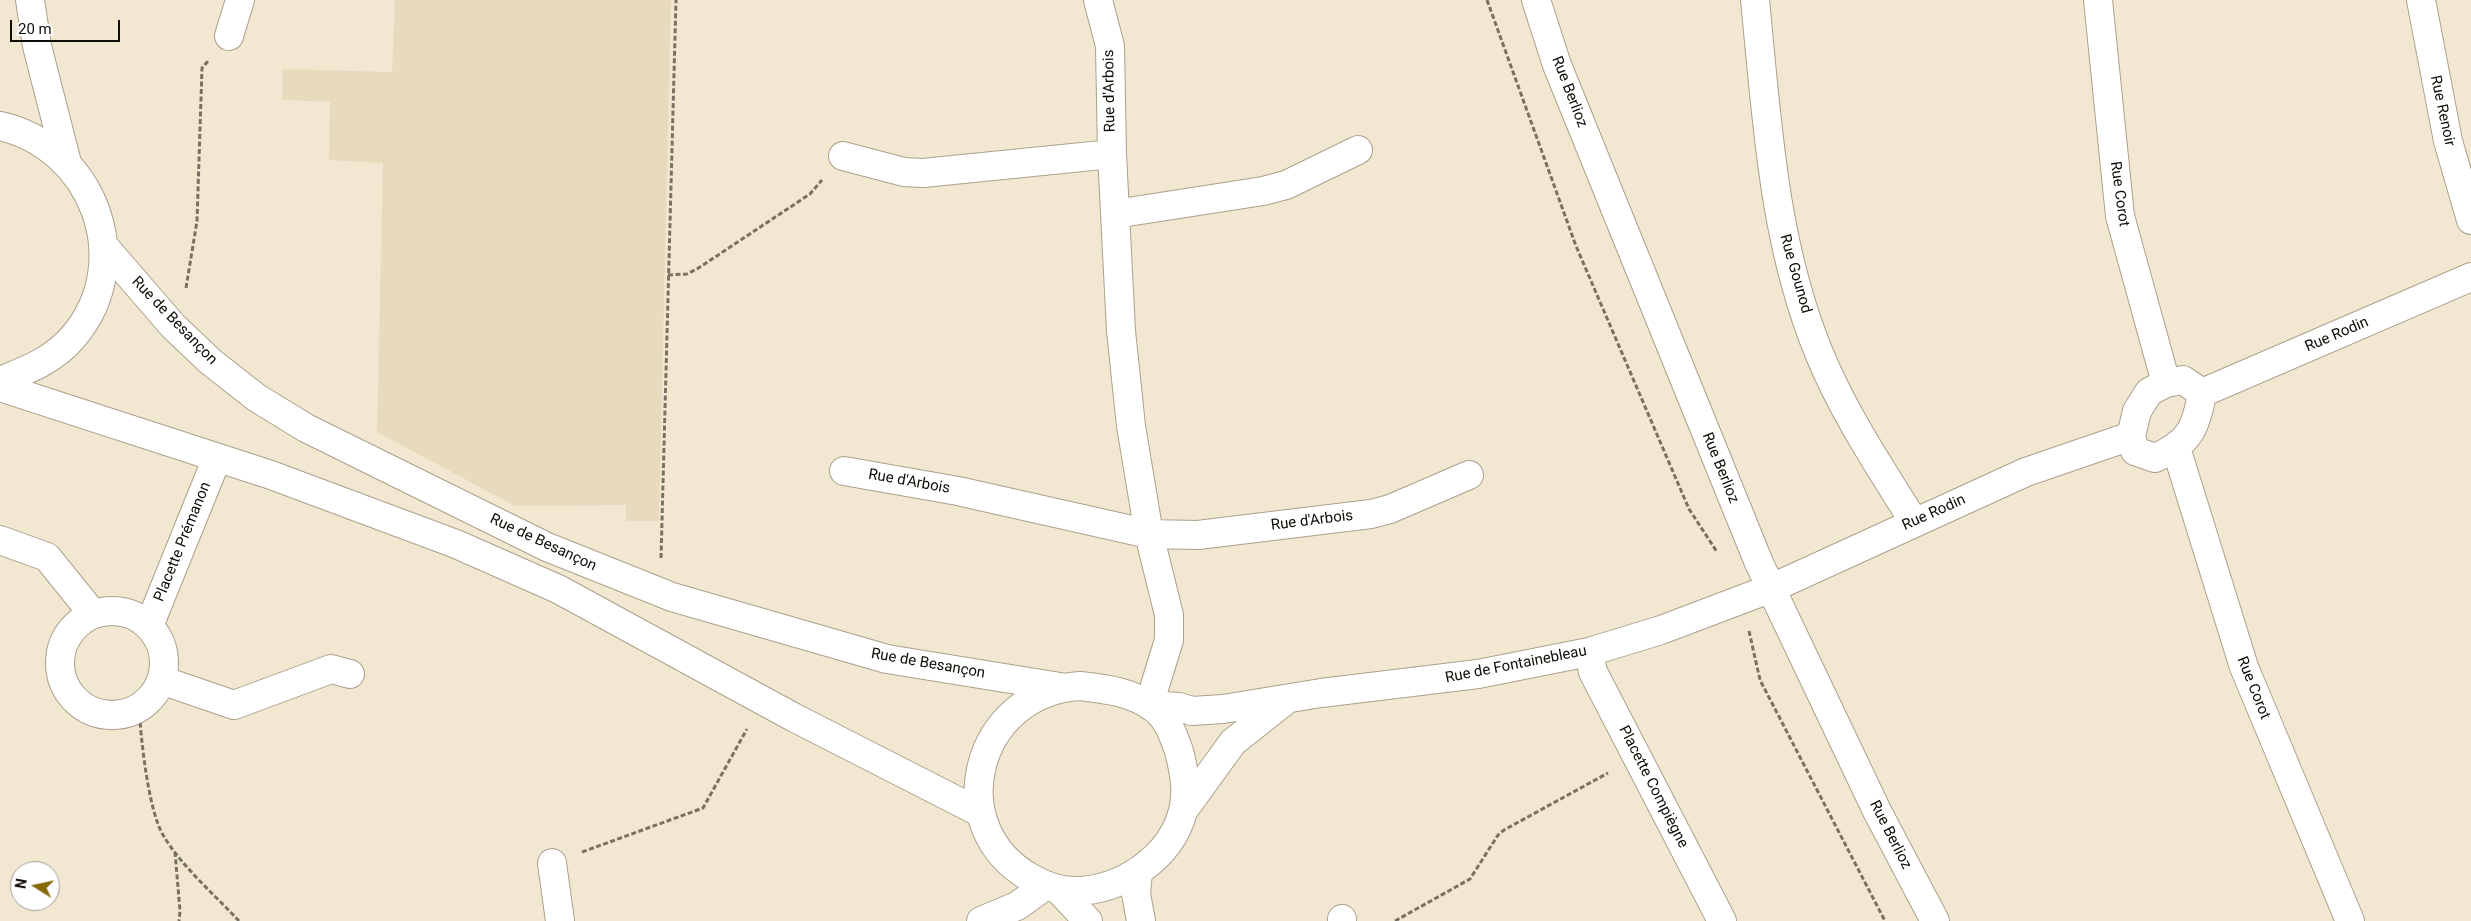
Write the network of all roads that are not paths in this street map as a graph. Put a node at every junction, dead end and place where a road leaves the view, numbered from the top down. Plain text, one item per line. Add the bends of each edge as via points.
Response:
1 (30, 0) edge
2 (240, 0) edge
3 (1098, 0) edge
4 (1536, 0) edge
5 (1755, 0) edge
6 (2098, 0) edge
7 (2421, 0) edge
8 (230, 36) road end
9 (0, 126) edge
10 (1358, 150) dead end
11 (1112, 154) junction
12 (843, 156) road end
13 (68, 163) junction
14 (1115, 214) junction
15 (2471, 220) edge
16 (103, 245) junction
17 (2471, 277) edge
18 (0, 381) edge
19 (2166, 383) junction
20 (0, 387) edge
21 (2202, 393) junction
22 (2131, 436) junction
23 (2176, 448) junction
24 (217, 458) junction
25 (844, 471) dead end
26 (1469, 475) dead end
27 (1914, 522) junction
28 (1149, 534) junction
29 (0, 540) edge
30 (1772, 588) junction
31 (1740, 600) joint
32 (93, 614) junction
33 (149, 626) junction
34 (1589, 652) junction
35 (350, 674) dead end
36 (161, 680) junction
37 (1060, 687) junction
38 (1286, 700) junction
39 (1149, 705) junction
40 (1182, 812) junction
41 (981, 813) junction
42 (552, 863) road end
43 (1138, 872) junction
44 (1052, 888) junction
45 (560, 921) edge
46 (981, 921) edge
47 (1088, 921) edge
48 (1141, 921) edge
49 (1722, 921) edge
50 (1935, 921) edge
51 (2350, 921) edge

1 - 13 street via 37,46
2 - 8 street
3 - 11 street, Rue d'Arbois via 1110,46
4 - 30 street, Rue Berlioz via 1557,65 1699,418
5 - 27 street, Rue Gounod via 1774,182 1785,243 1801,299 1840,400
6 - 19 street, Rue Corot via 2120,216
7 - 15 street, Rue Renoir via 2448,141
9 - 13 street via 30,136
10 - 14 street via 1286,185
11 - 12 street, Rue d'Arbois via 923,173 904,172
11 - 14 street, Rue d'Arbois
13 - 16 street via 92,201
14 - 28 street, Rue d'Arbois via 1121,331 1131,426
16 - 18 street via 97,293 74,336 52,358
16 - 37 street, Rue de Besançon via 211,362 257,398 306,428 547,547 661,593 887,659
17 - 21 street, Rue Rodin
19 - 21 street via 2183,380
19 - 22 street via 2149,392 2138,411
20 - 24 street
21 - 23 street via 2192,430
22 - 23 street via 2135,451 2155,458
22 - 27 street, Rue Rodin via 2026,472
23 - 51 street, Rue Corot via 2244,667
24 - 33 street, Placette Prémanon
24 - 41 street via 367,509 558,589
25 - 28 street, Rue d'Arbois via 958,491
26 - 28 street, Rue d'Arbois via 1371,514 1198,535
27 - 30 street, Rue Rodin
28 - 39 street, Rue d'Arbois via 1169,615 1169,640
29 - 32 street via 47,557
30 - 31 street, Rue Rodin
30 - 50 street, Rue Berlioz via 1877,811
31 - 34 street, Rue de Fontainebleau via 1661,630
32 - 33 street via 117,611 134,616
32 - 36 street via 78,623 60,652 60,670 74,700 105,715 123,714 139,708 152,696
33 - 36 street via 158,638 162,652
34 - 38 street, Rue de Fontainebleau via 1478,674
34 - 49 street, Placette Compiègne via 1593,672
35 - 36 street via 331,669 234,705
37 - 39 street via 1106,689 1128,694
37 - 41 street via 1020,705 1000,727 989,745 981,770
38 - 39 street, Rue de Fontainebleau via 1192,711
38 - 40 street, Rue de Fontainebleau via 1233,742
39 - 40 street via 1167,723 1177,745 1185,788
40 - 43 street via 1161,852
41 - 44 street via 994,843 1015,869
42 - 45 street
43 - 44 street via 1094,889
43 - 48 street via 1136,894
44 - 46 street
44 - 47 street

